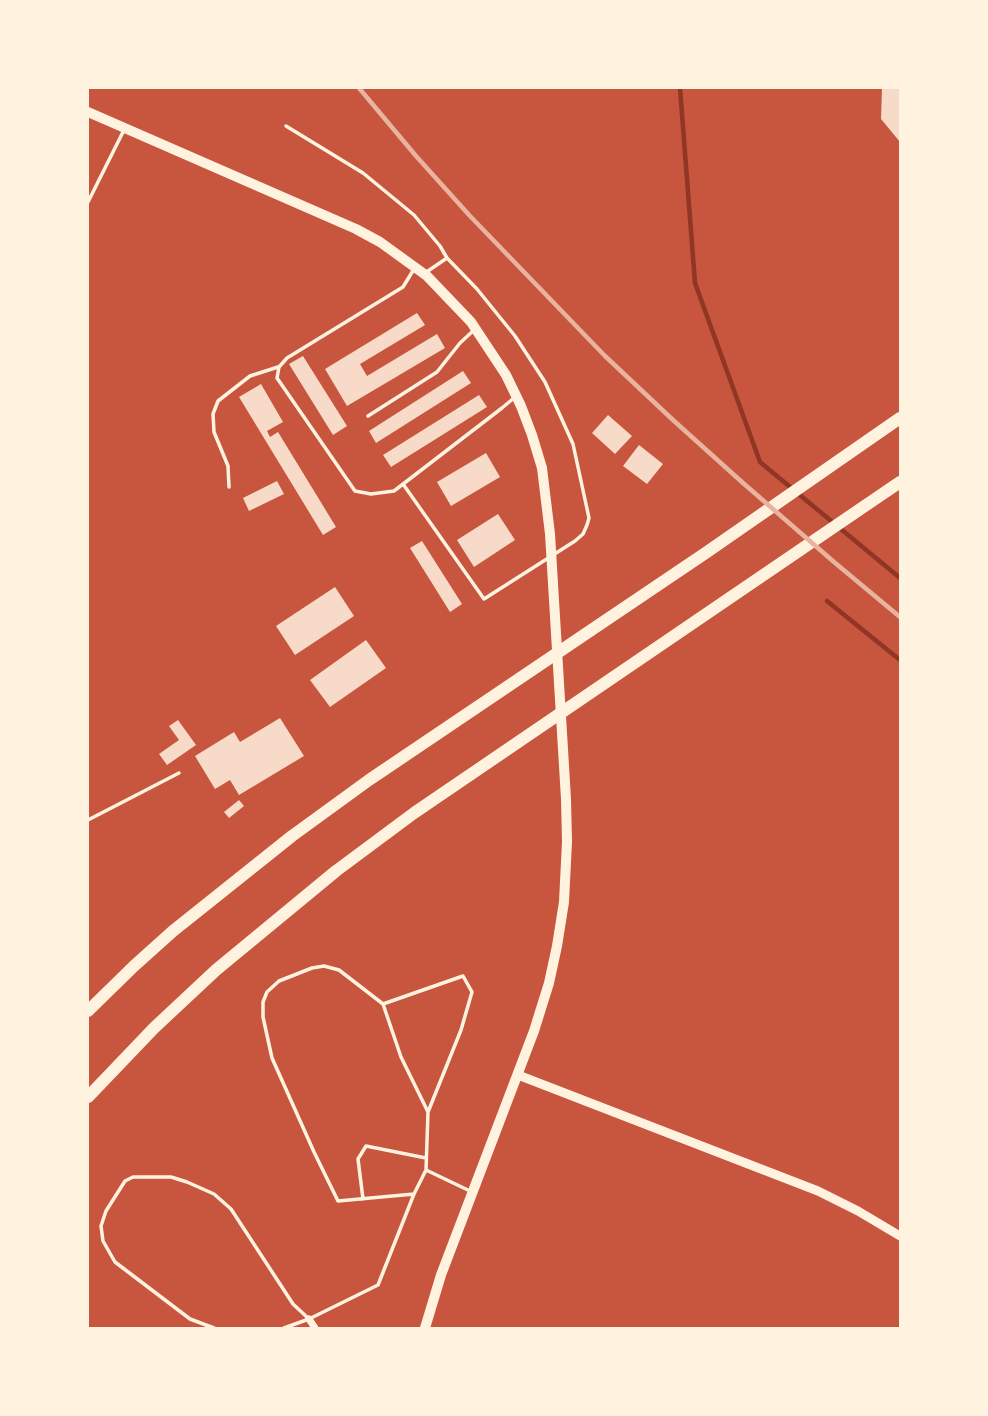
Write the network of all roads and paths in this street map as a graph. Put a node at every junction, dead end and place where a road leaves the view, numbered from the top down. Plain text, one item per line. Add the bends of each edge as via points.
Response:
1 (88, 112) edge
2 (286, 126) dead end
3 (125, 128) junction
4 (88, 202) edge
5 (447, 258) junction
6 (420, 271) junction
7 (476, 329) junction
8 (279, 367) junction
9 (516, 396) junction
10 (368, 416) dead end
11 (901, 418) edge
12 (901, 482) edge
13 (403, 484) junction
14 (229, 487) dead end
15 (551, 556) junction
16 (179, 773) dead end
17 (88, 820) edge
18 (383, 1004) junction
19 (88, 1011) edge
20 (518, 1075) junction
21 (88, 1097) edge
22 (428, 1112) junction
23 (426, 1158) junction
24 (426, 1170) junction
25 (472, 1192) junction
26 (414, 1194) junction
27 (363, 1199) junction
28 (901, 1236) edge
29 (309, 1319) junction
30 (214, 1328) edge
31 (284, 1328) edge
32 (315, 1328) edge
33 (425, 1328) edge

1 - 3 main road
2 - 5 lane via 363,173 401,204
3 - 4 lane
3 - 6 main road via 356,229
5 - 6 lane
5 - 15 lane via 477,289 538,370 573,444 589,517 583,534
6 - 7 main road
6 - 8 lane
7 - 9 main road
7 - 10 lane via 437,372
8 - 13 lane via 277,378 355,491 394,491
8 - 14 lane via 250,376 218,401 214,432 228,466
9 - 13 lane
9 - 15 main road via 541,468
11 - 19 highway via 369,779 173,932
12 - 21 highway via 336,870 207,978
13 - 15 lane via 484,599
15 - 20 main road via 566,799 566,874 549,983
16 - 17 lane
18 - 22 lane via 401,1057
18 - 22 lane via 463,976 472,992
18 - 27 lane via 339,970 324,966 279,981 263,1002 271,1058 338,1201
20 - 25 main road
20 - 28 street via 818,1191
22 - 23 lane
23 - 24 lane
23 - 27 lane via 366,1146 358,1159
24 - 25 lane
24 - 26 lane
25 - 33 main road
26 - 27 lane
26 - 29 lane via 378,1285
29 - 30 lane via 293,1304 231,1209 214,1194 171,1177 125,1181 101,1226 103,1241 115,1262 190,1319
29 - 31 lane
29 - 32 street

